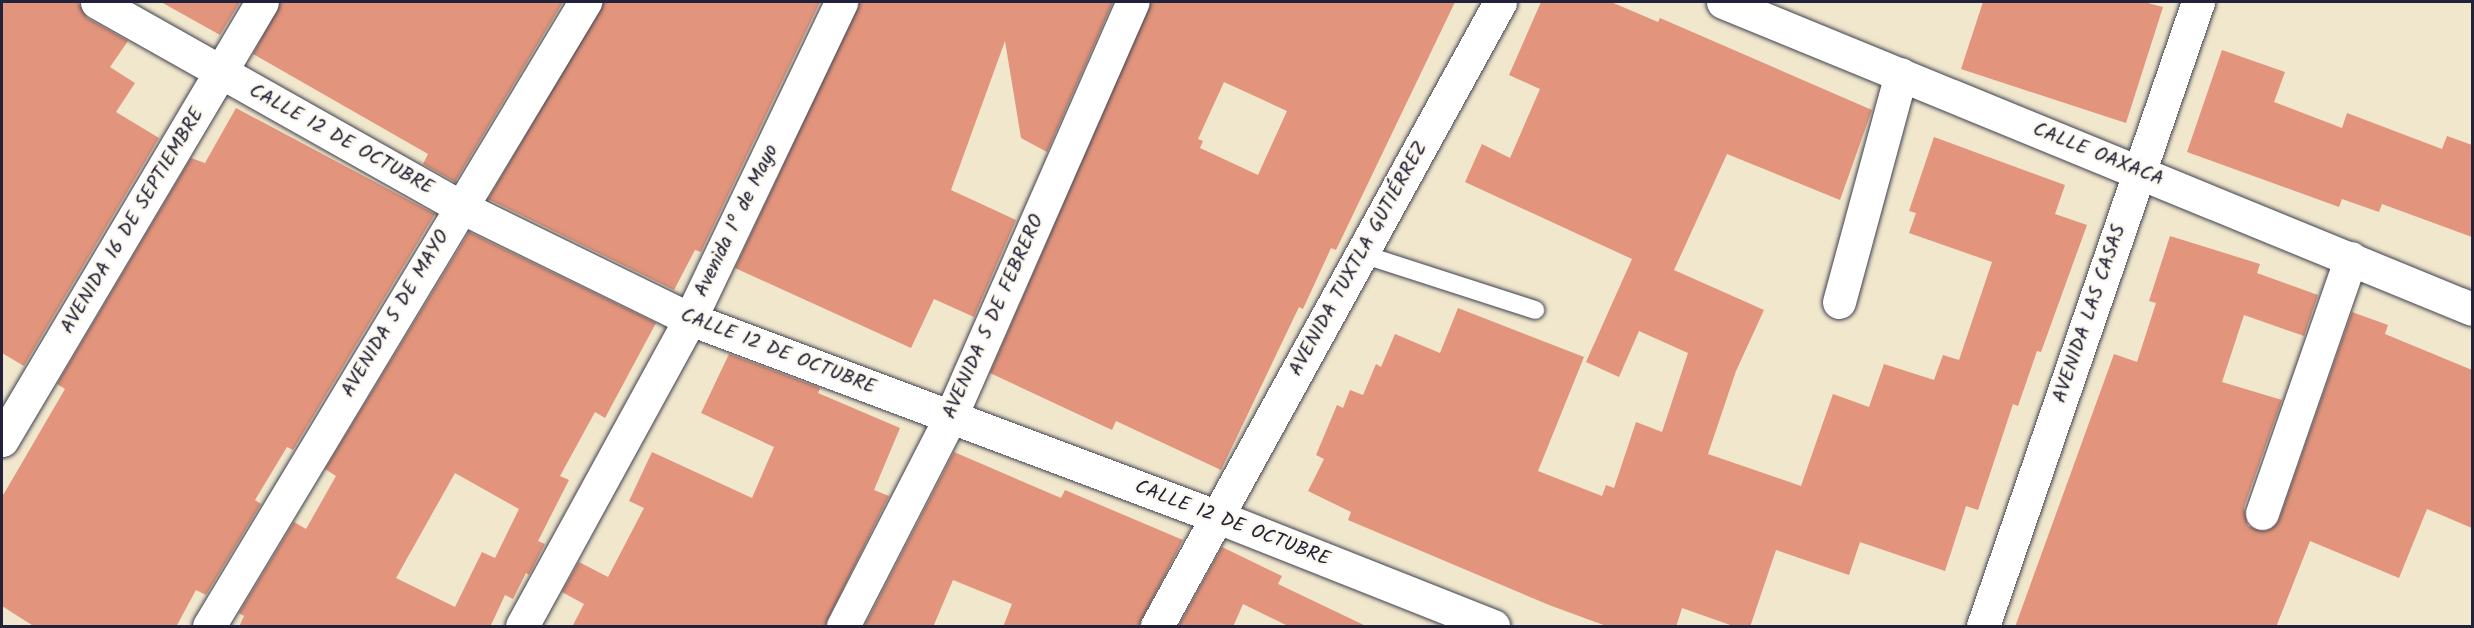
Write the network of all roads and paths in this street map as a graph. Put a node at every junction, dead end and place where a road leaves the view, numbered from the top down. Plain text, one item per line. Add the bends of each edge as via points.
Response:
1 (97, 2) edge
2 (262, 2) edge
3 (585, 2) edge
4 (841, 2) edge
5 (1133, 2) edge
6 (1500, 2) edge
7 (1723, 2) edge
8 (2199, 2) edge
9 (221, 73) junction
10 (1901, 74) junction
11 (2139, 171) junction
12 (461, 207) junction
13 (1362, 254) junction
14 (2351, 258) junction
15 (1839, 302) dead end
16 (2472, 309) edge
17 (1535, 310) dead end
18 (690, 319) junction
19 (950, 418) junction
20 (2, 440) edge
21 (2262, 513) dead end
22 (1218, 517) junction
23 (1473, 623) edge
24 (209, 627) edge
25 (522, 627) edge
26 (843, 627) edge
27 (1157, 627) edge
28 (1983, 627) edge

1 - 9 street, CALLE 12 DE OCTUBRE
2 - 9 street, AVENIDA 16 DE SEPTIEMBRE
3 - 12 street, AVENIDA 5 DE MAYO via 525,108
4 - 18 street, Avenida 1º de Mayo
5 - 19 street, AVENIDA 5 DE FEBRERO
6 - 13 street, AVENIDA TUXTLA GUTIÉRREZ
7 - 10 street, CALLE OAXACA
8 - 11 street, AVENIDA LAS CASAS
9 - 12 street, CALLE 12 DE OCTUBRE
9 - 20 street, AVENIDA 16 DE SEPTIEMBRE
10 - 11 street, CALLE OAXACA
10 - 15 street
11 - 14 street, CALLE OAXACA
11 - 28 street, AVENIDA LAS CASAS
12 - 18 street, CALLE 12 DE OCTUBRE
12 - 24 street, AVENIDA 5 DE MAYO
13 - 17 lane
13 - 22 street, AVENIDA TUXTLA GUTIÉRREZ
14 - 16 street, CALLE OAXACA
14 - 21 street
18 - 19 street, CALLE 12 DE OCTUBRE
18 - 25 street, Avenida 1º de Mayo
19 - 22 street, CALLE 12 DE OCTUBRE
19 - 26 street, AVENIDA 5 DE FEBRERO
22 - 23 street, CALLE 12 DE OCTUBRE
22 - 27 street, AVENIDA TUXTLA GUTIÉRREZ

